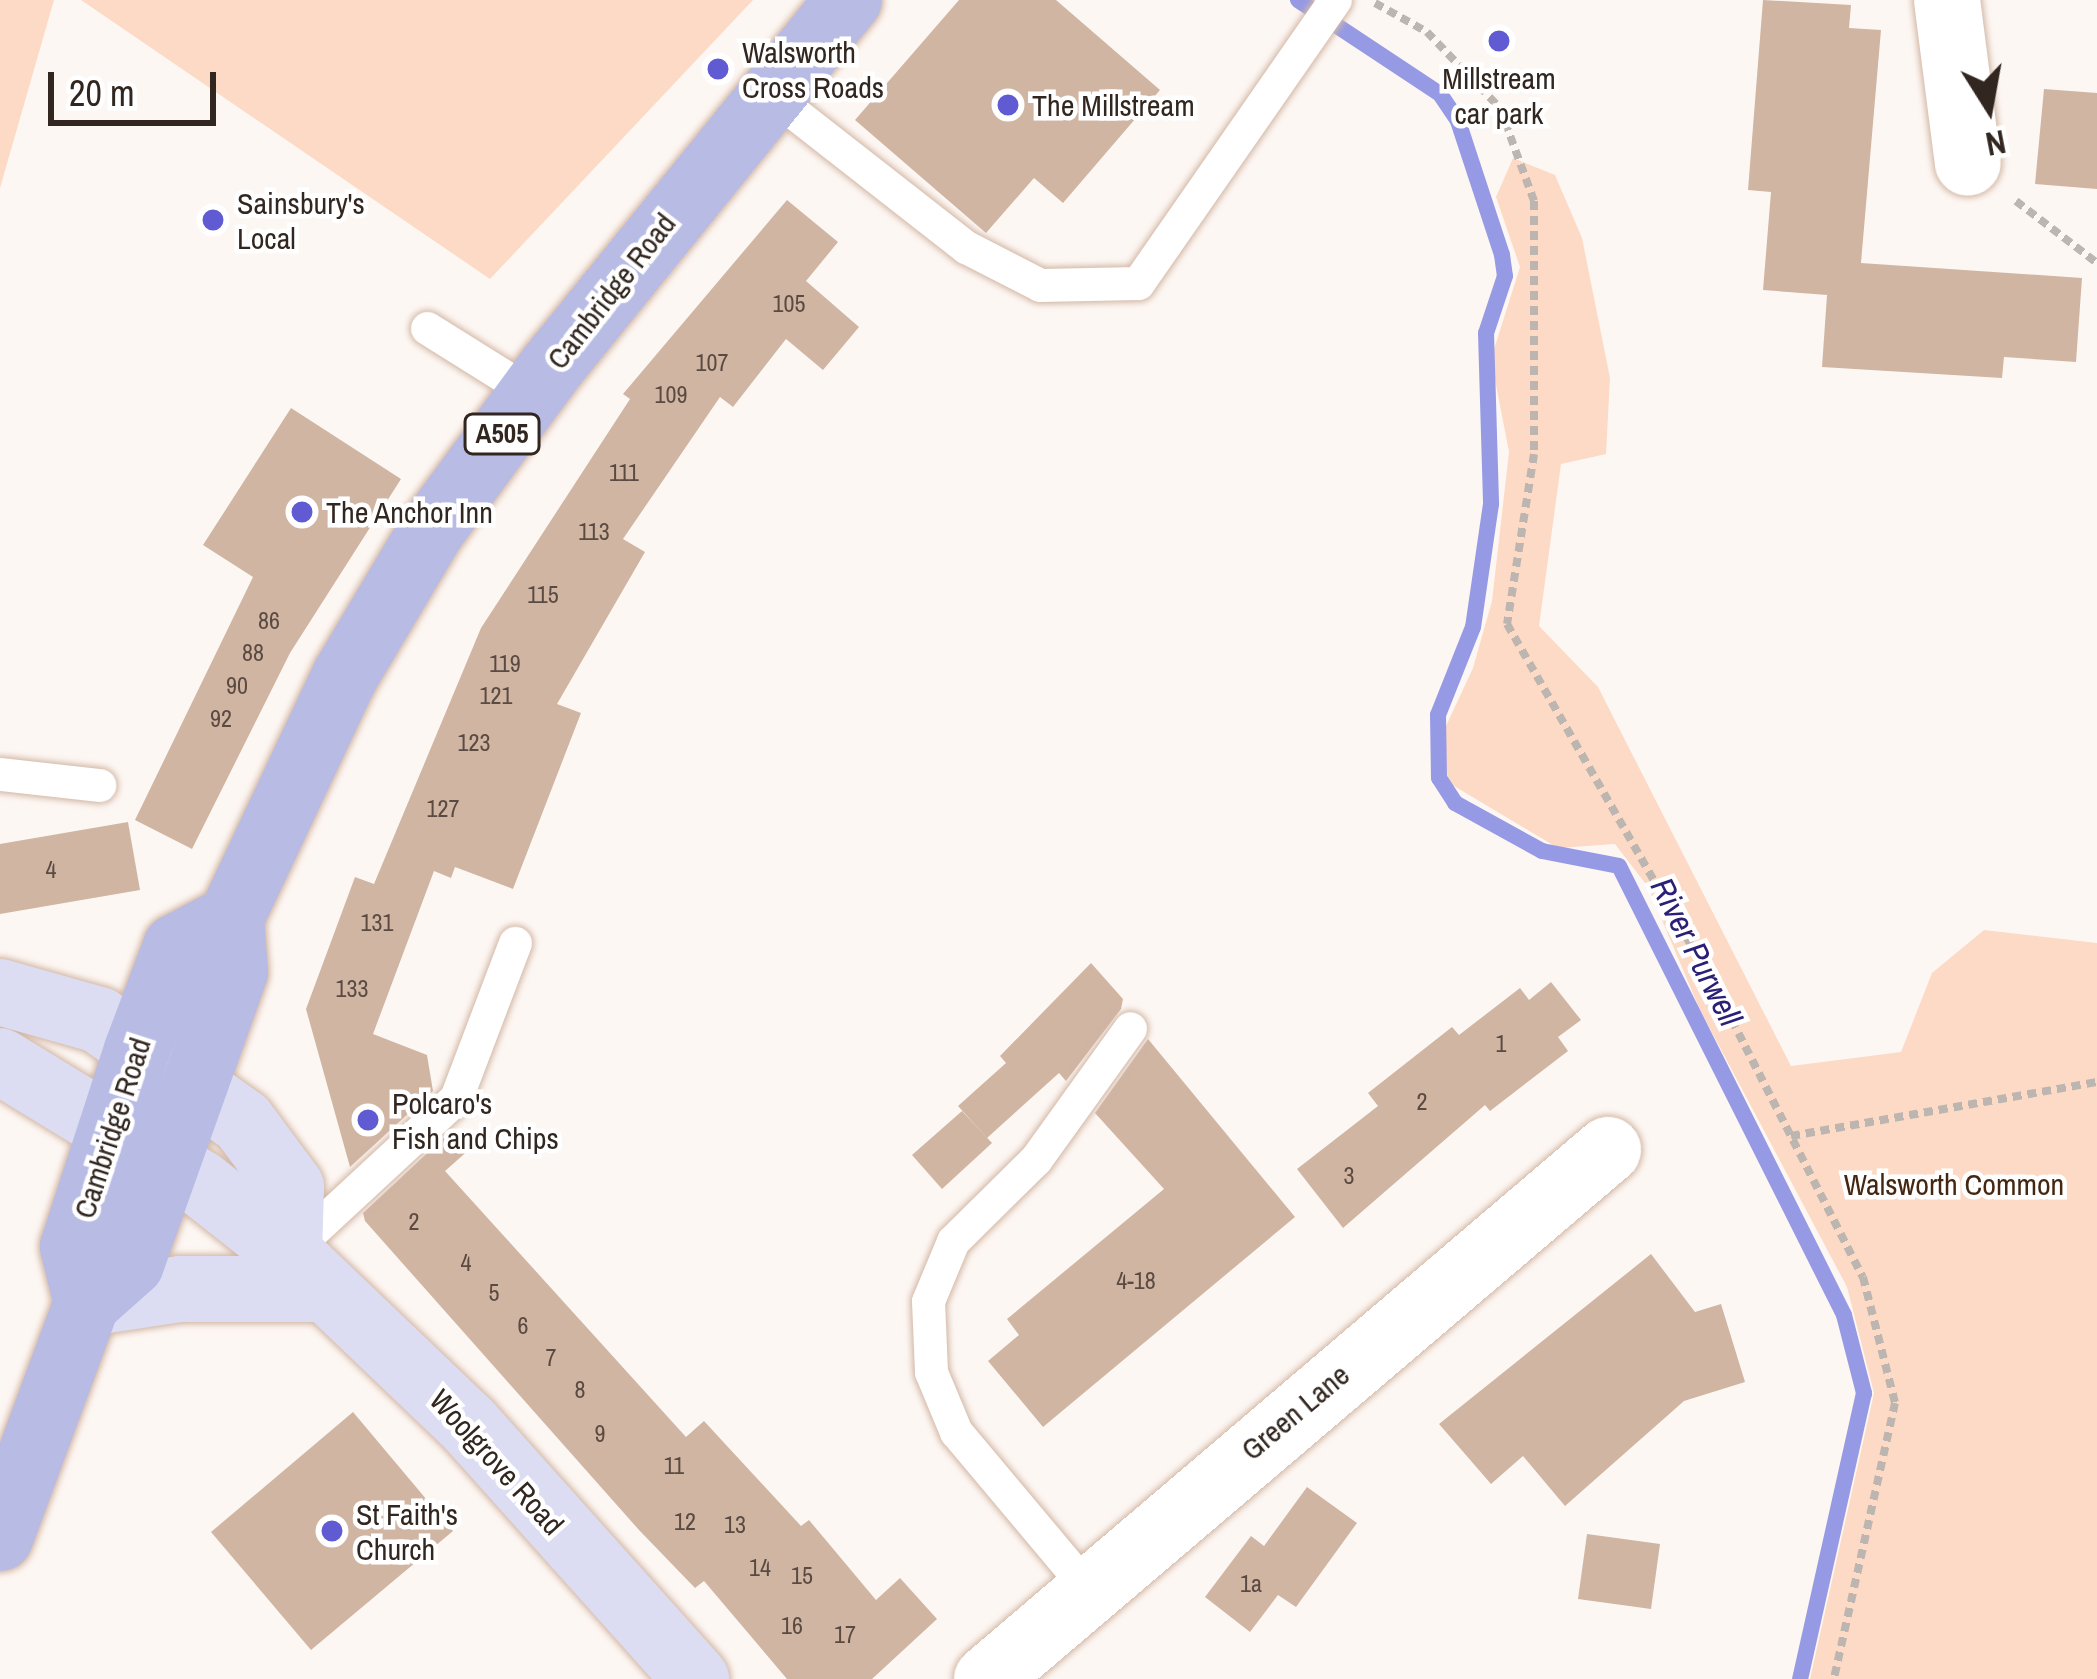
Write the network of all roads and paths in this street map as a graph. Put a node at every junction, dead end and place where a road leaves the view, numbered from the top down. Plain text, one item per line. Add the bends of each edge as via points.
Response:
1 (849, 0) edge
2 (1335, 0) edge
3 (1370, 0) edge
4 (1947, 0) edge
5 (770, 94) junction
6 (1968, 163) joint
7 (2097, 263) edge
8 (427, 328) dead end
9 (531, 393) junction
10 (0, 774) edge
11 (99, 785) dead end
12 (230, 917) junction
13 (515, 943) dead end
14 (0, 992) edge
15 (1130, 1028) dead end
16 (136, 1050) junction
17 (0, 1061) edge
18 (2097, 1082) edge
19 (194, 1090) junction
20 (111, 1126) junction
21 (1791, 1136) junction
22 (1608, 1150) dead end
23 (168, 1162) junction
24 (308, 1271) junction
25 (87, 1303) junction
26 (0, 1538) edge
27 (1088, 1588) junction
28 (696, 1679) edge
29 (987, 1679) edge
30 (1834, 1679) edge

1 - 5 main road, Cambridge Road / A505
2 - 5 lane via 1138,283 1040,285 966,248
3 - 21 path via 1427,32 1500,108 1534,201 1534,454 1507,624
4 - 6 street
5 - 9 main road, Cambridge Road / A505
6 - 7 path
8 - 9 lane
9 - 12 main road, Cambridge Road / A505 via 431,531 345,676
10 - 11 lane
12 - 16 main road, Cambridge Road via 176,947
12 - 19 main road, Cambridge Road / A505 via 235,972
13 - 24 lane via 456,1098
14 - 16 street via 99,1020
15 - 27 lane via 1036,1159 952,1241 928,1300 931,1372 956,1432
16 - 19 street
16 - 20 main road, Cambridge Road
17 - 20 street, Woolgrove Road
18 - 21 path
19 - 23 main road, Cambridge Road / A505
19 - 24 street via 262,1141 291,1186
20 - 23 street, Woolgrove Road
20 - 25 main road, Cambridge Road via 73,1247
21 - 30 path via 1863,1277 1895,1403
22 - 27 street, Green Lane
23 - 24 street, Woolgrove Road
23 - 25 main road, Cambridge Road / A505 via 131,1264
24 - 25 street
24 - 28 street, Woolgrove Road via 469,1425 591,1597
25 - 26 main road, Cambridge Road / A505
27 - 29 street, Green Lane

